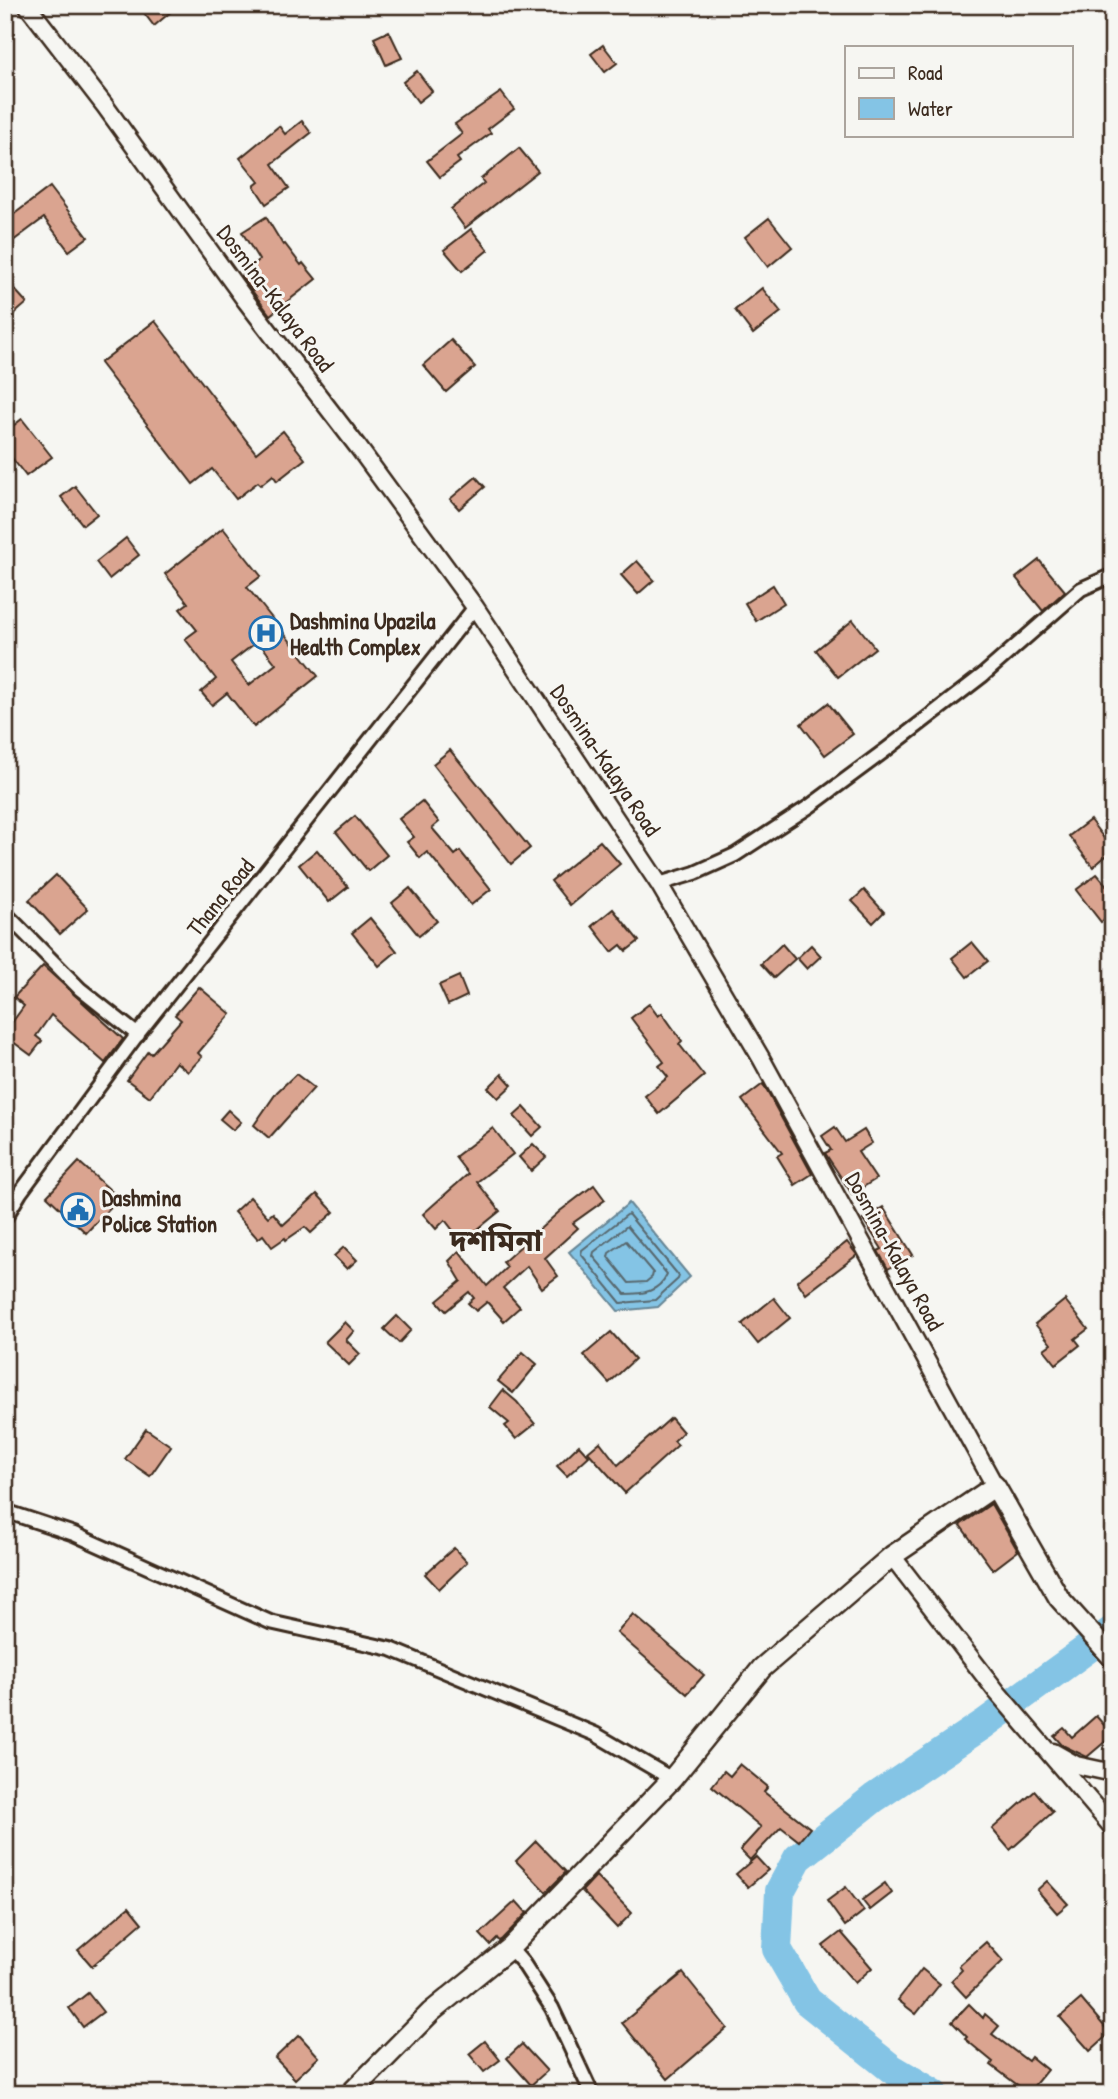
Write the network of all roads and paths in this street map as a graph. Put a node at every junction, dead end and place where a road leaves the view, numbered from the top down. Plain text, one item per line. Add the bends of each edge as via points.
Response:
1 (27, 5) edge
2 (1113, 575) edge
3 (475, 607) junction
4 (659, 884) junction
5 (5, 913) edge
6 (138, 1035) junction
7 (5, 1218) edge
8 (995, 1486) junction
9 (5, 1511) edge
10 (892, 1556) junction
11 (1113, 1658) edge
12 (1042, 1746) junction
13 (1113, 1773) edge
14 (672, 1779) junction
15 (1113, 1828) edge
16 (510, 1948) junction
17 (350, 2094) edge
18 (592, 2094) edge

1 - 3 street, Dosmina-Kalaya Road
2 - 4 street via 1081,589 983,675 810,806 735,855
3 - 4 street, Dosmina-Kalaya Road
3 - 6 street, Thana Road
4 - 8 street, Dosmina-Kalaya Road via 768,1070
5 - 6 street via 80,989
6 - 7 street, Thana Road
8 - 10 main road
8 - 11 main road, Dosmina-Kalaya Road via 1059,1598
9 - 14 street via 74,1534 270,1622 391,1649 594,1734
10 - 12 street
10 - 14 main road via 762,1668
12 - 13 street via 1076,1765
12 - 15 street
14 - 16 main road
16 - 17 main road via 431,2012
16 - 18 street via 552,2008

